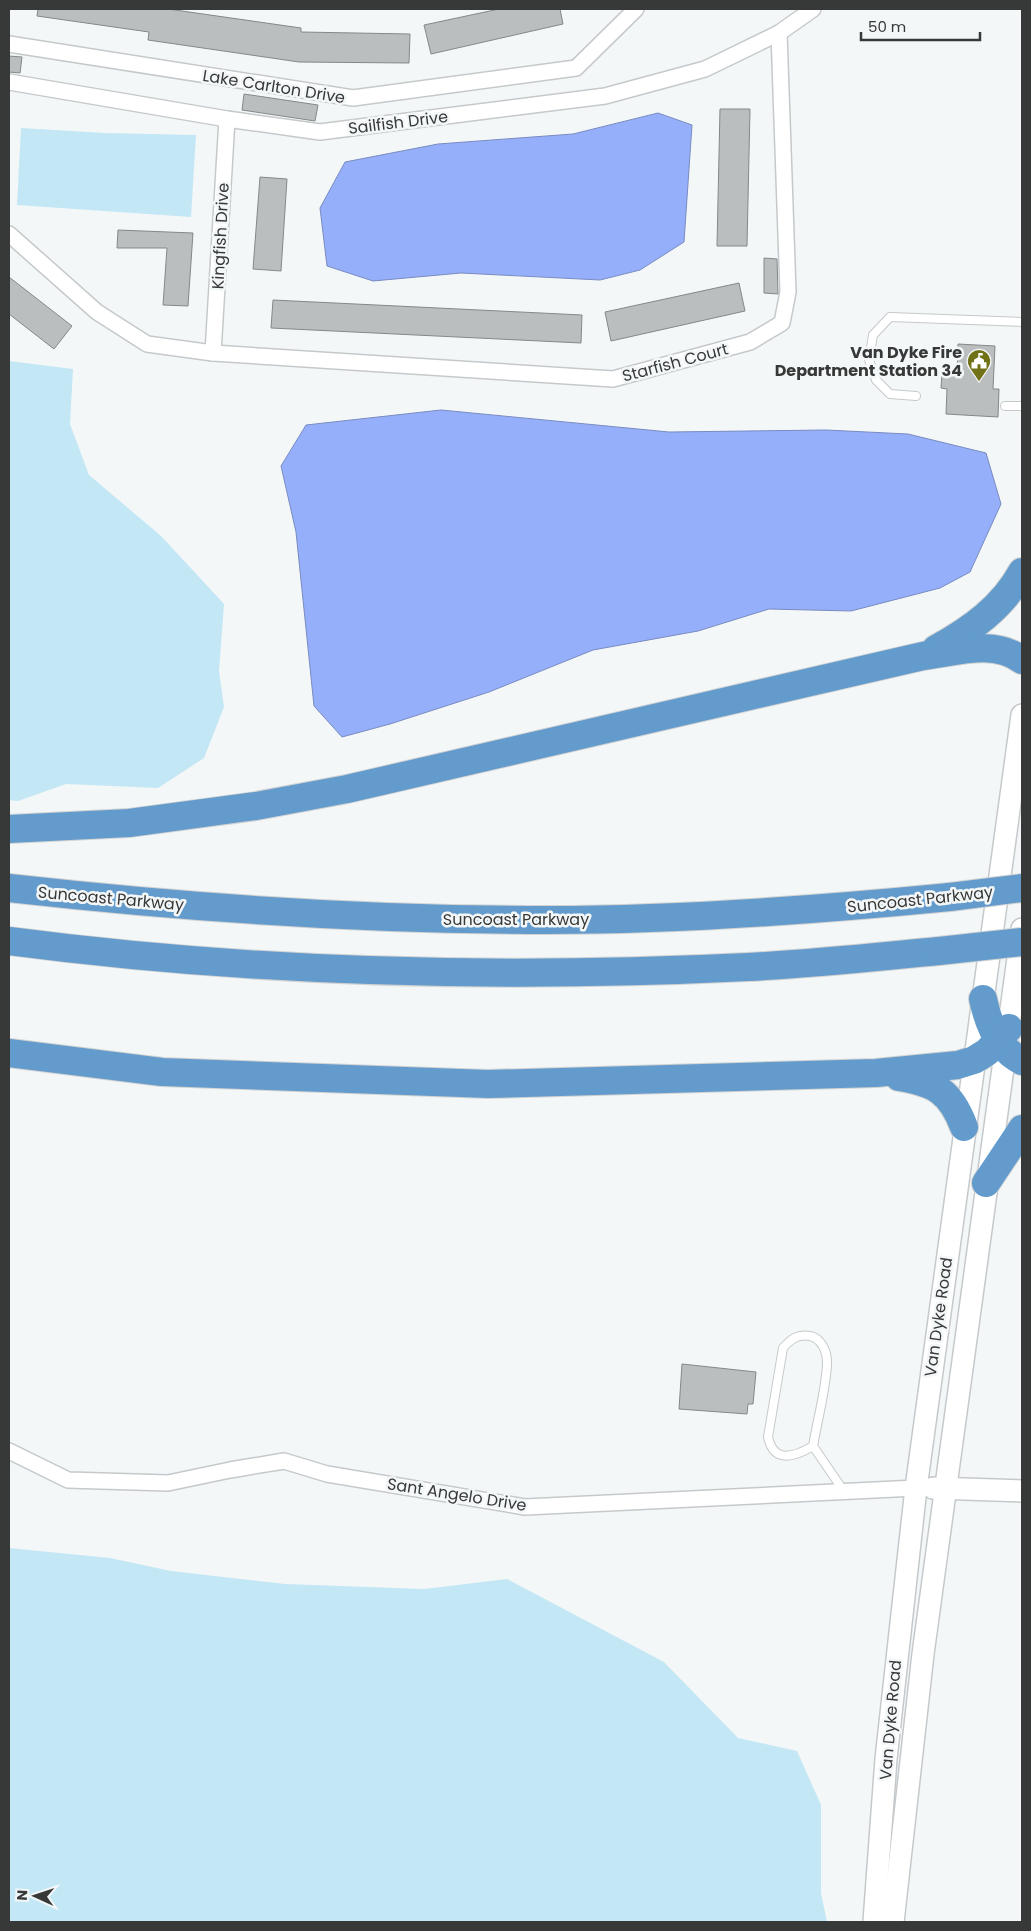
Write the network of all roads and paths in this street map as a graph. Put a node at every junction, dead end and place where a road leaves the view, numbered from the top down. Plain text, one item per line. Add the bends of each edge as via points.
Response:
1 (636, 9) edge
2 (813, 9) edge
3 (779, 33) junction
4 (9, 44) edge
5 (9, 82) edge
6 (227, 119) junction
7 (9, 234) edge
8 (1022, 322) edge
9 (213, 353) junction
10 (916, 396) dead end
11 (1005, 406) dead end
12 (1022, 406) edge
13 (1022, 572) edge
14 (923, 656) junction
15 (1022, 660) edge
16 (1022, 715) edge
17 (9, 829) edge
18 (9, 888) edge
19 (1022, 888) edge
20 (1022, 929) edge
21 (9, 941) edge
22 (1022, 942) edge
23 (983, 999) junction
24 (1009, 1045) edge
25 (9, 1052) edge
26 (974, 1060) junction
27 (876, 1073) junction
28 (964, 1127) junction
29 (1022, 1129) edge
30 (986, 1183) junction
31 (813, 1446) junction
32 (9, 1451) edge
33 (916, 1488) junction
34 (946, 1488) junction
35 (843, 1490) junction
36 (1022, 1491) edge
37 (874, 1922) edge
38 (893, 1922) edge

1 - 4 street, Lake Carlton Drive via 576,68 353,98
2 - 3 street
3 - 6 street, Sailfish Drive via 705,69 605,96 320,132
3 - 9 street, Starfish Court via 788,292 782,323 750,342 612,380
5 - 6 street, Sailfish Drive
6 - 9 street, Kingfish Drive
7 - 9 street, Starfish Court via 97,312 147,344
8 - 10 lane via 890,317 873,335 869,360 876,380 890,394
11 - 12 lane
13 - 14 highway via 988,615
14 - 15 highway via 981,648 1007,651
14 - 17 highway via 274,803 128,823
16 - 23 main road, Van Dyke Road
18 - 19 highway, Suncoast Parkway, bridge via 264,912 550,920 826,909
20 - 24 main road, Van Dyke Road
21 - 22 highway, bridge via 140,956 266,965 510,973 748,967
23 - 24 highway via 986,1015
23 - 26 main road, Van Dyke Road
24 - 26 highway
24 - 30 main road, Van Dyke Road
25 - 27 highway via 162,1072 488,1084
26 - 27 highway via 958,1065
26 - 28 main road, Van Dyke Road
27 - 28 highway via 918,1080 937,1087 953,1102
28 - 33 main road, Van Dyke Road
29 - 30 highway
30 - 34 main road, Van Dyke Road
31 - 31 lane via 828,1362 825,1348 815,1337 803,1335 793,1338 783,1348 768,1437 770,1447 778,1454 795,1456
31 - 35 lane
32 - 35 street, Sant Angelo Drive via 68,1480 168,1483 284,1461 327,1474 525,1506
33 - 34 main road
33 - 35 street, Sant Angelo Drive
33 - 37 main road, Van Dyke Road via 887,1749
34 - 36 main road
34 - 38 main road, Van Dyke Road via 922,1663

